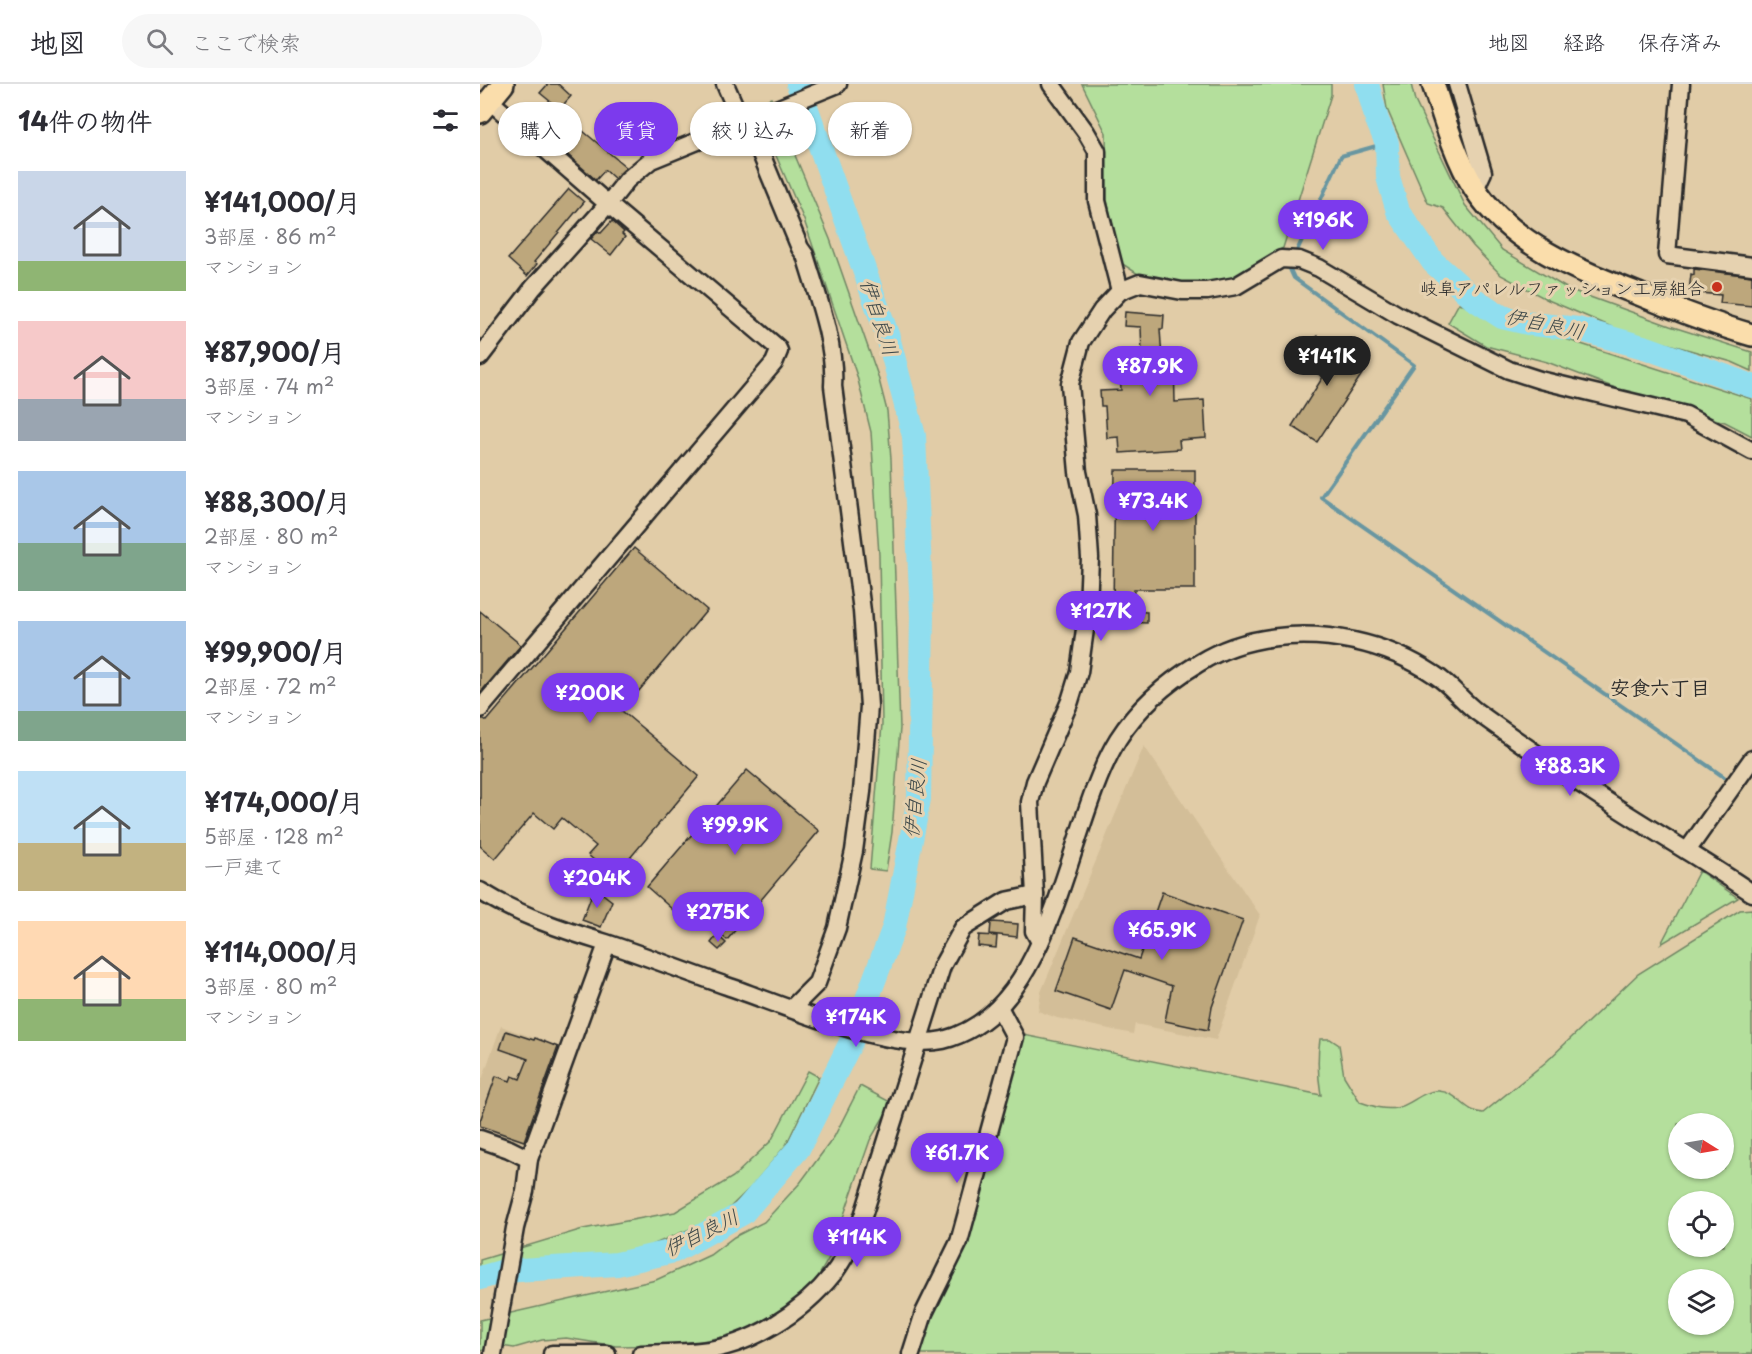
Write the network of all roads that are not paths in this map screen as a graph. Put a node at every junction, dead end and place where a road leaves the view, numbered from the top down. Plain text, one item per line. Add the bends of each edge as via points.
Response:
1 (503, 84) edge
2 (725, 84) edge
3 (838, 84) edge
4 (1051, 84) edge
5 (1432, 84) edge
6 (1457, 84) edge
7 (1681, 84) edge
8 (736, 102) edge
9 (794, 102) edge
10 (485, 107) edge
11 (690, 144) edge
12 (762, 156) edge
13 (1475, 189) junction
14 (608, 204) junction
15 (1752, 266) edge
16 (1120, 291) junction
17 (1752, 335) edge
18 (480, 357) edge
19 (1752, 451) edge
20 (480, 709) edge
21 (1752, 759) edge
22 (1689, 852) junction
23 (480, 891) edge
24 (1752, 893) edge
25 (1035, 895) junction
26 (1040, 942) junction
27 (607, 944) junction
28 (999, 1007) junction
29 (798, 1011) junction
30 (917, 1041) junction
31 (480, 1139) edge
32 (529, 1159) junction
33 (488, 1351) edge
34 (552, 1354) edge
35 (607, 1354) edge
36 (653, 1354) edge
37 (911, 1354) edge

1 - 10 main road
2 - 8 street
3 - 9 street
4 - 16 street via 1097,151 1097,201
5 - 13 main road via 1450,137
6 - 13 street via 1483,172
7 - 15 street via 1667,255
10 - 14 street
11 - 14 street via 651,160 627,180
12 - 29 street via 805,255 825,322 868,679 869,706 854,851 837,928 817,983
13 - 17 main road via 1502,222 1531,244 1587,274
14 - 18 street via 533,288
14 - 20 street via 779,351 774,363
16 - 19 street via 1140,283 1182,291 1236,286 1281,260 1299,260 1509,370 1686,415
16 - 25 street via 1102,310 1082,342 1070,384 1078,472 1088,525 1088,608 1079,672 1030,802
21 - 22 street
22 - 24 street
22 - 26 street via 1598,795 1473,708 1436,676 1396,653 1313,634 1274,637 1211,656 1174,678 1141,707 1117,741 1094,794
23 - 27 street via 496,901
25 - 26 street via 1034,931
25 - 30 street via 1006,901 963,928 942,966
26 - 28 street via 1023,977
27 - 29 street
27 - 32 street
28 - 30 street via 966,1032 940,1041
28 - 37 street via 1015,1037 959,1242 924,1313
29 - 30 street via 847,1028
30 - 36 street via 856,1235 834,1274 777,1324 739,1342 703,1351
31 - 32 street
32 - 33 street
34 - 35 street

